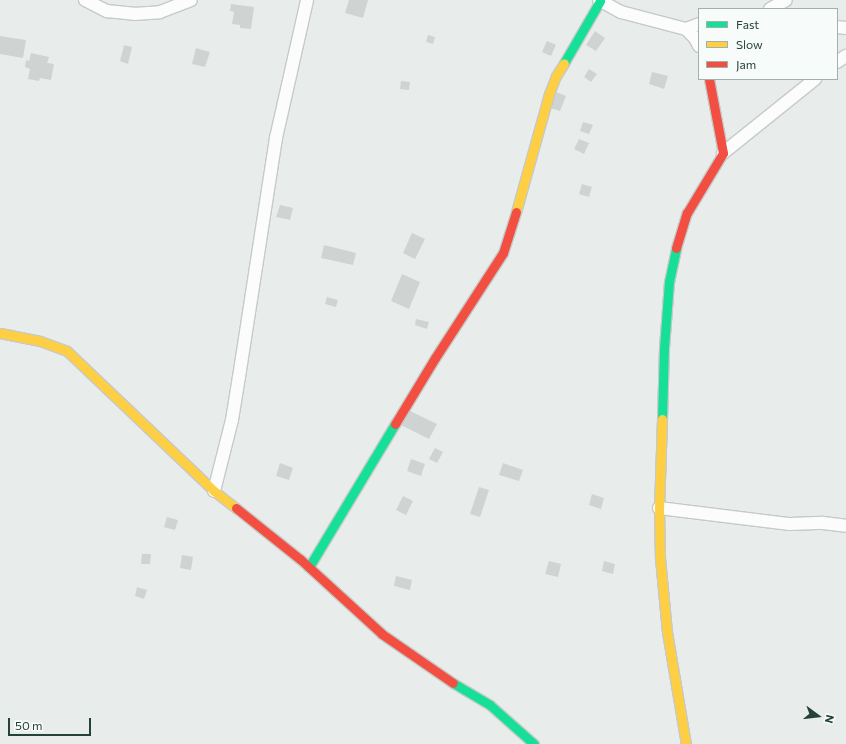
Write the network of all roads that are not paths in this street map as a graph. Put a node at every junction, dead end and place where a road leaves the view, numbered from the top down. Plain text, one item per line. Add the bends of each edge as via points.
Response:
1 (85, 0) edge
2 (191, 0) edge
3 (307, 0) edge
4 (599, 0) edge
5 (786, 0) edge
6 (771, 8) edge
7 (698, 24) edge
8 (686, 29) junction
9 (698, 44) edge
10 (709, 80) edge
11 (814, 80) edge
12 (723, 153) junction
13 (0, 333) edge
14 (214, 491) junction
15 (659, 508) junction
16 (846, 526) edge
17 (309, 566) junction
18 (534, 744) edge
19 (686, 744) edge

1 - 2 street via 107,11 134,14 160,12
3 - 14 street via 276,138 238,384
4 - 8 street via 627,14
4 - 17 street via 581,36 556,76 549,94 503,253 435,358
5 - 6 street
7 - 8 street
8 - 9 street
10 - 12 street
11 - 12 street
12 - 15 street via 687,213 669,282 664,348
13 - 14 street via 40,340 67,351
14 - 17 street
15 - 16 street via 790,524 823,523
15 - 19 street via 664,614
17 - 18 street via 382,634 490,705

